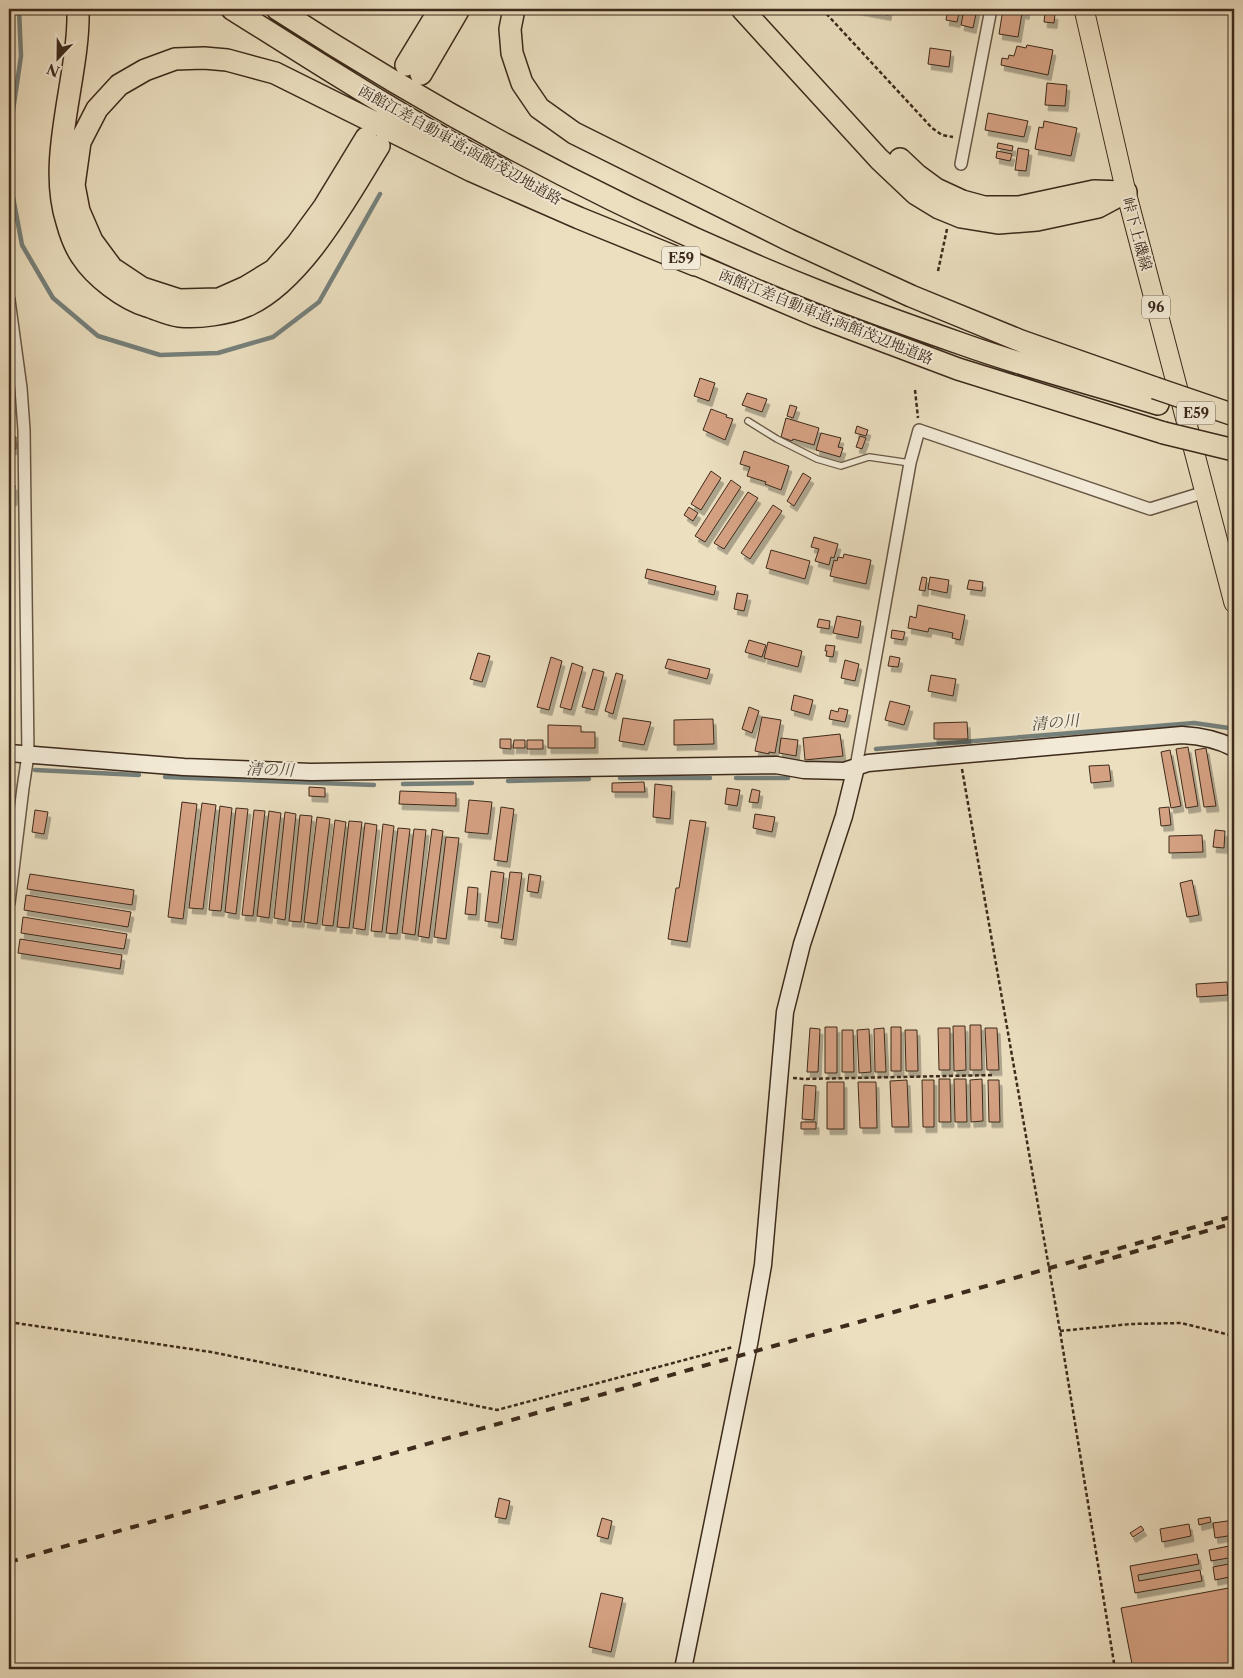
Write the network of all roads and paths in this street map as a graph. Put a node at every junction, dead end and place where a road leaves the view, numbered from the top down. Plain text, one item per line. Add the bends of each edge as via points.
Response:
1 (78, 9) edge
2 (232, 9) edge
3 (277, 9) edge
4 (440, 9) edge
5 (459, 9) edge
6 (514, 9) edge
7 (742, 9) edge
8 (760, 9) edge
9 (822, 9) edge
10 (991, 9) edge
11 (1084, 9) edge
12 (968, 132) junction
13 (961, 164) dead end
14 (1126, 192) junction
15 (947, 225) dead end
16 (695, 265) junction
17 (938, 272) dead end
18 (9, 300) edge
19 (915, 390) dead end
20 (1156, 396) junction
21 (1234, 415) edge
22 (748, 421) dead end
23 (1234, 423) edge
24 (919, 430) junction
25 (1234, 450) edge
26 (910, 464) junction
27 (1205, 492) junction
28 (1234, 603) edge
29 (1234, 748) edge
30 (9, 753) edge
31 (28, 755) junction
32 (960, 755) junction
33 (856, 767) junction
34 (9, 903) edge
35 (994, 1074) dead end
36 (780, 1077) junction
37 (9, 1322) edge
38 (1060, 1331) junction
39 (1234, 1336) edge
40 (749, 1344) junction
41 (683, 1669) edge
42 (1115, 1669) edge

1 - 16 highway via 62,147 60,186 66,221 81,256 107,284 136,303 178,316 212,315 246,306 272,290 304,260 332,222 372,142 274,270 219,298 179,300 142,288 112,268 92,241 79,211 74,185 80,142 97,109 119,85 145,70 175,60 204,58 227,60 274,73 472,171
2 - 16 highway, 函館江差自動車道;函館茂辺地道路 / E59 via 410,120 582,212
3 - 20 highway, 函館江差自動車道;函館茂辺地道路 / E59 via 352,57 497,141 704,243 824,294 964,345
4 - 5 highway via 413,69
6 - 20 highway via 510,29 512,53 522,83 539,108 574,134 911,296
7 - 14 highway via 879,158 916,194 939,208 961,217 998,223 1037,220 1098,207
8 - 14 highway via 884,143 936,189 984,207 1019,207 1094,191
9 - 12 path via 932,128 953,137
10 - 12 street
11 - 14 main road, 峠下上磯線 / 96
12 - 13 street
14 - 27 main road, 峠下上磯線 / 96
15 - 17 path
16 - 25 highway, 函館江差自動車道;函館茂辺地道路 / E59, bridge via 817,316 958,369 1164,433
18 - 31 street via 24,430
19 - 24 path
20 - 21 highway, bridge
20 - 23 highway, 函館江差自動車道;函館茂辺地道路 / E59
22 - 26 lane via 817,459 840,466 870,457
24 - 26 street
24 - 27 street via 1150,508
26 - 33 street
27 - 28 main road, 峠下上磯線 / 96
29 - 32 street via 1222,741 1182,735
30 - 31 street
31 - 33 street via 184,767 312,772 766,765 844,771
31 - 34 street
32 - 33 street via 868,763
32 - 38 path
33 - 36 street via 844,816 792,979 785,1012
35 - 36 path
36 - 40 street via 762,1265
37 - 40 path via 211,1352 497,1410
38 - 39 path via 1181,1322
38 - 42 path
40 - 41 street

